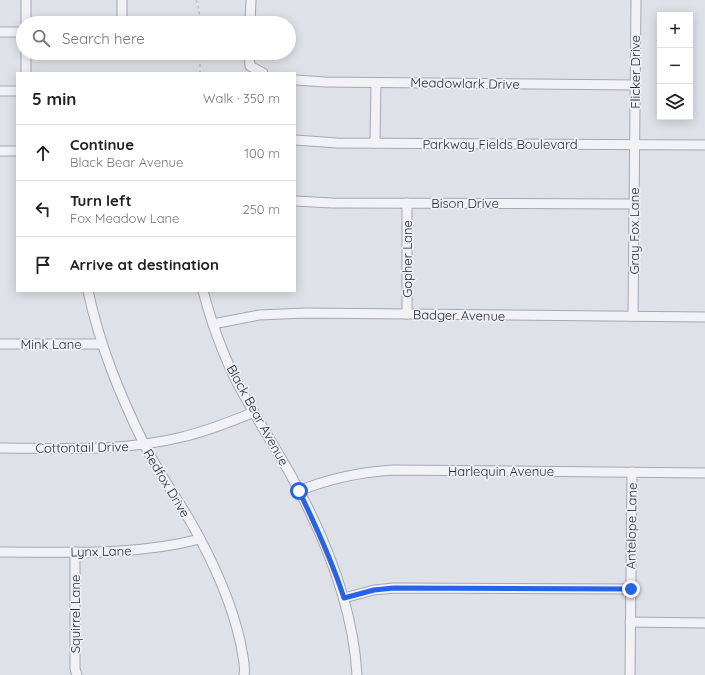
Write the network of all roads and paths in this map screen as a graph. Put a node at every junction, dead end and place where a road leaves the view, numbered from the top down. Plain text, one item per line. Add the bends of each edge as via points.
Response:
1 (26, 0) edge
2 (122, 0) edge
3 (196, 0) edge
4 (251, 0) edge
5 (636, 0) edge
6 (26, 16) edge
7 (122, 16) edge
8 (200, 16) edge
9 (250, 16) edge
10 (0, 32) edge
11 (16, 32) edge
12 (26, 60) edge
13 (200, 60) edge
14 (250, 60) edge
15 (26, 72) edge
16 (200, 72) edge
17 (261, 72) edge
18 (296, 80) edge
19 (376, 83) junction
20 (635, 85) junction
21 (0, 90) edge
22 (16, 90) edge
23 (296, 140) edge
24 (375, 143) junction
25 (635, 145) junction
26 (705, 145) edge
27 (0, 151) edge
28 (16, 151) edge
29 (296, 200) edge
30 (407, 203) junction
31 (634, 204) junction
32 (88, 292) edge
33 (203, 292) edge
34 (407, 314) junction
35 (633, 316) junction
36 (705, 317) edge
37 (213, 324) junction
38 (0, 344) edge
39 (102, 344) junction
40 (254, 412) junction
41 (145, 444) junction
42 (0, 448) edge
43 (632, 472) junction
44 (705, 473) edge
45 (299, 491) junction
46 (200, 539) junction
47 (0, 552) edge
48 (75, 552) junction
49 (631, 589) junction
50 (344, 598) junction
51 (630, 622) junction
52 (705, 623) edge
53 (76, 675) edge
54 (244, 675) edge
55 (357, 675) edge
56 (630, 675) edge

1 - 6 street
2 - 7 street
3 - 8 path
4 - 9 street
5 - 20 street, Flicker Drive
10 - 11 street
12 - 15 street
13 - 16 path
14 - 17 street via 250,66
18 - 19 street, Meadowlark Drive
19 - 20 street, Meadowlark Drive
19 - 24 street
20 - 25 street, Flicker Drive
21 - 22 street
23 - 24 street, Parkway Fields Boulevard
24 - 25 street, Parkway Fields Boulevard
25 - 26 street, Parkway Fields Boulevard
25 - 31 street, Gray Fox Lane
27 - 28 street
29 - 30 street, Bison Drive
30 - 31 street, Bison Drive
30 - 34 street, Gopher Lane
31 - 35 street, Gray Fox Lane
32 - 39 street, Redfox Drive
33 - 37 street, Black Bear Avenue
34 - 35 street, Badger Avenue
34 - 37 street, Badger Avenue via 290,313 244,317
35 - 36 street, Badger Avenue
37 - 40 street, Black Bear Avenue via 233,373
38 - 39 street, Mink Lane
39 - 41 street, Redfox Drive via 118,389
40 - 41 street, Cottontail Drive via 200,433
40 - 45 street, Black Bear Avenue
41 - 42 street, Cottontail Drive via 95,448
41 - 46 street, Redfox Drive
43 - 44 street, Harlequin Avenue
43 - 45 street, Harlequin Avenue via 381,471 340,477
43 - 49 street, Antelope Lane
45 - 50 street, Black Bear Avenue via 320,534
46 - 48 street, Lynx Lane via 137,550
46 - 54 street, Redfox Drive via 234,621 245,669
47 - 48 street, Lynx Lane
48 - 53 street, Squirrel Lane
49 - 50 street via 394,588
49 - 51 street, Antelope Lane
50 - 55 street, Black Bear Avenue via 352,633
51 - 52 street
51 - 56 street, Antelope Lane

